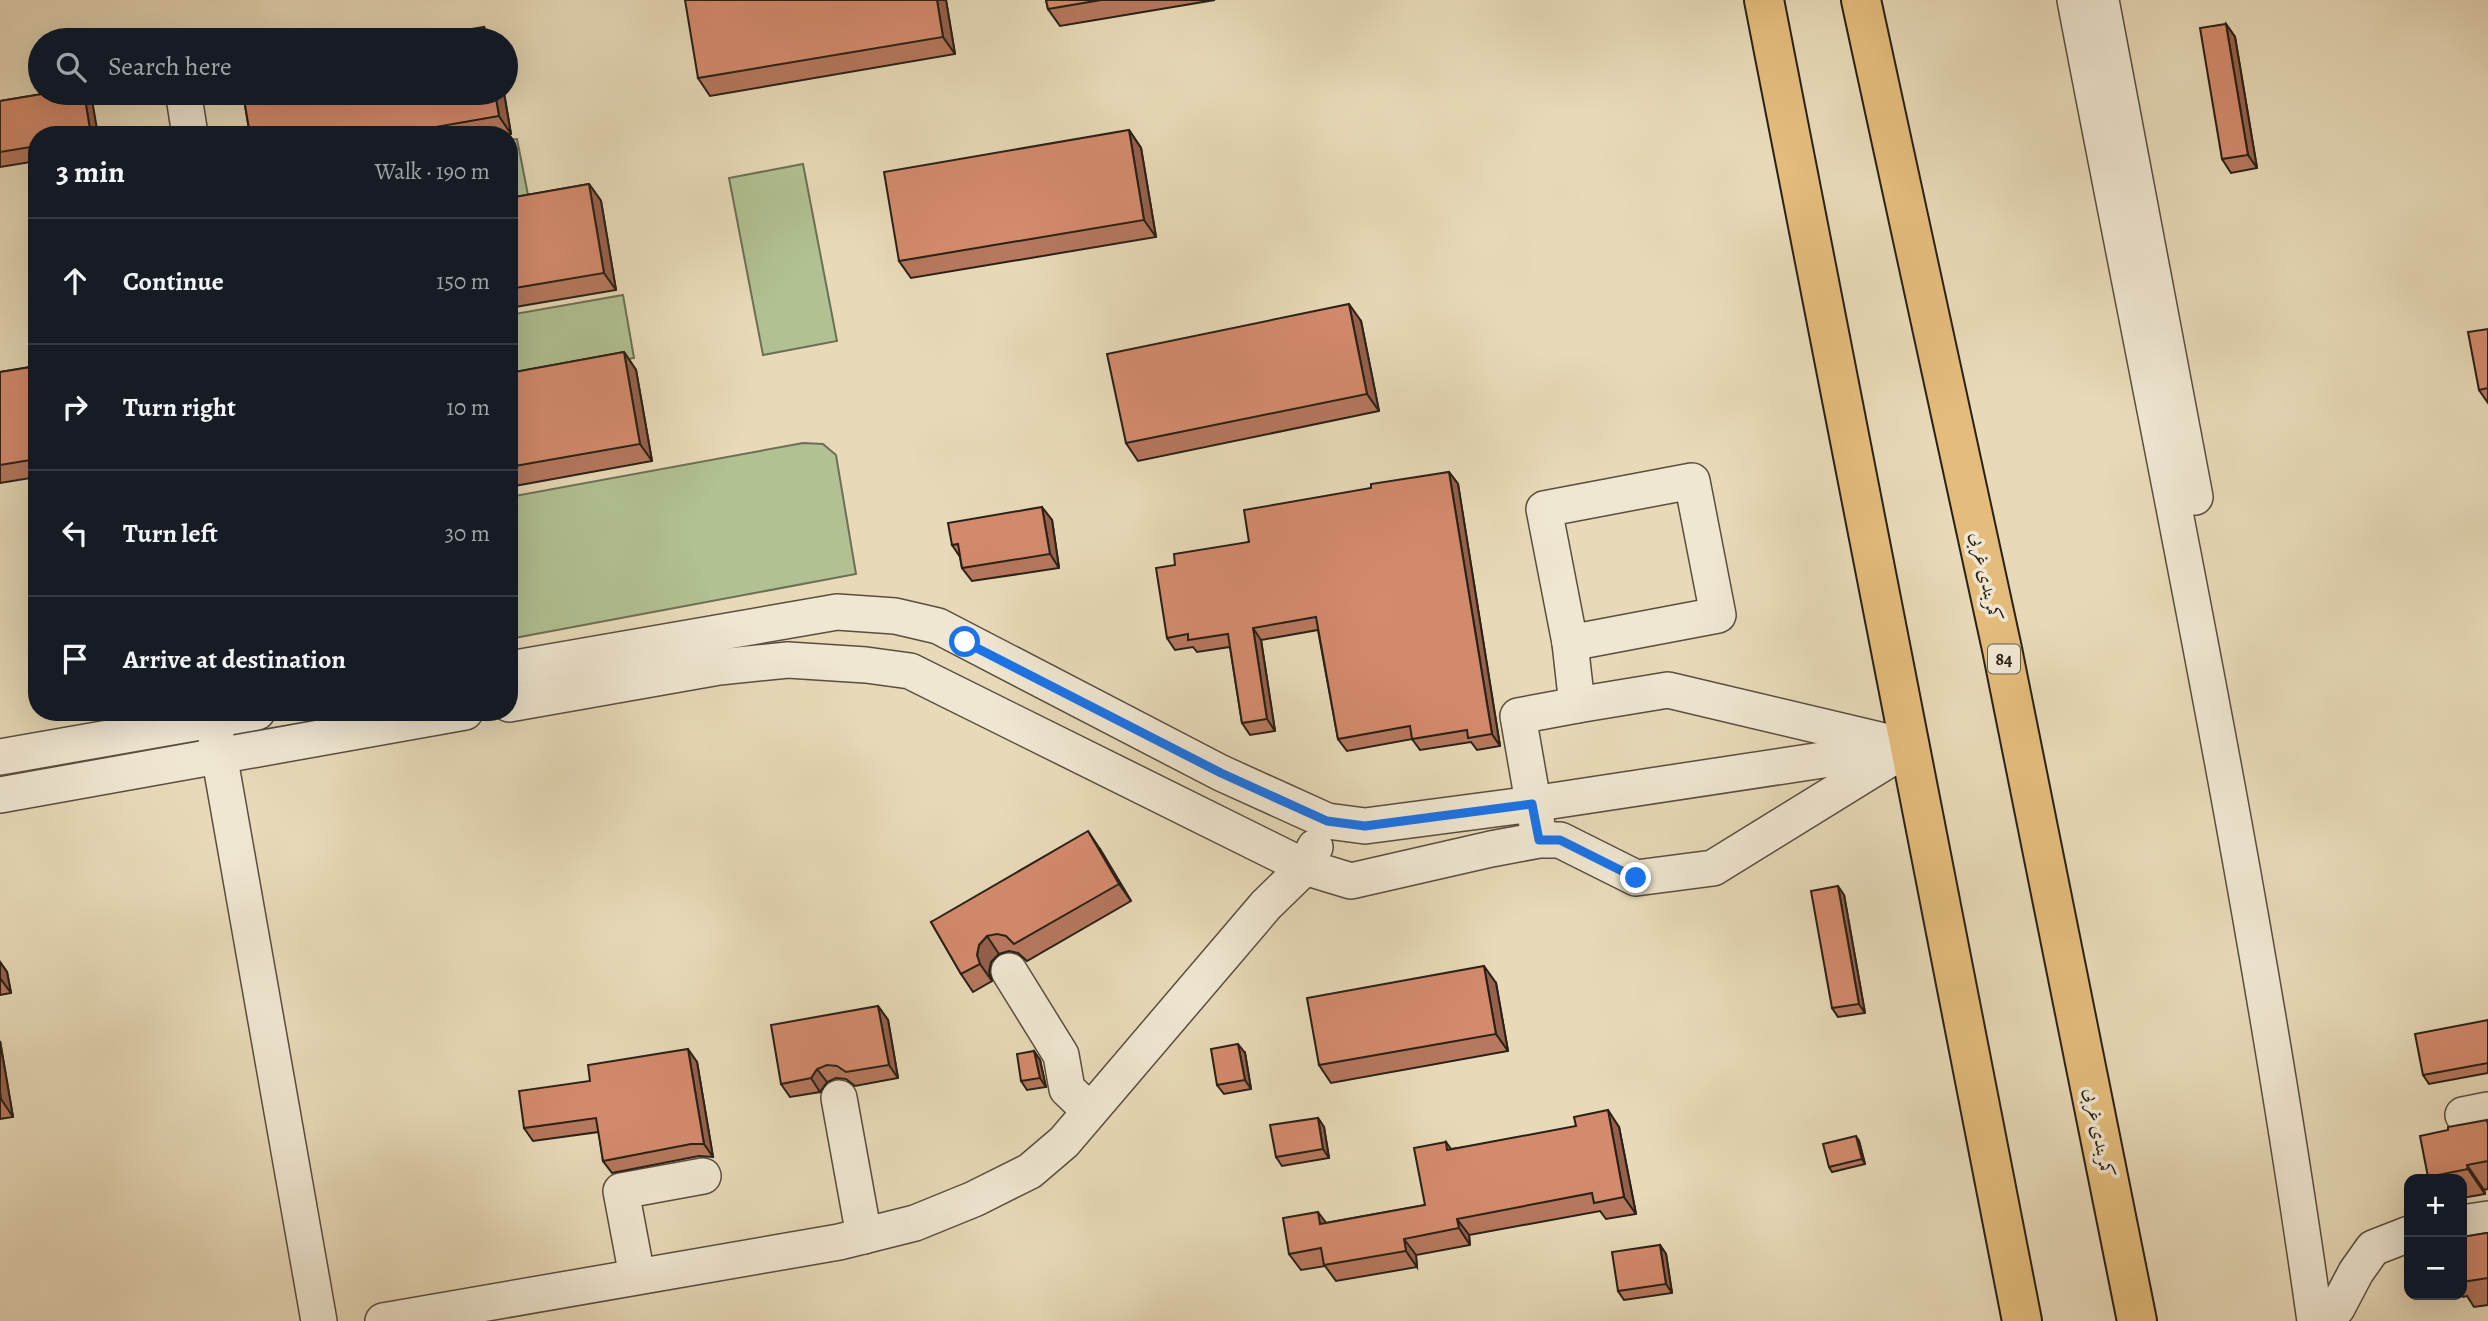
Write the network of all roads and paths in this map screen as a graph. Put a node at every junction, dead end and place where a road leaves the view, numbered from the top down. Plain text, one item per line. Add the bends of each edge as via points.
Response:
1 (1764, 0) edge
2 (1861, 0) edge
3 (2075, 0) edge
4 (2101, 0) edge
5 (1570, 643) junction
6 (518, 666) edge
7 (518, 702) edge
8 (1577, 705) junction
9 (207, 721) edge
10 (213, 721) edge
11 (380, 721) edge
12 (1909, 747) junction
13 (219, 756) junction
14 (0, 757) edge
15 (0, 795) edge
16 (1532, 804) junction
17 (1327, 821) junction
18 (1539, 840) junction
19 (1305, 867) junction
20 (1009, 971) dead end
21 (839, 1098) dead end
22 (1090, 1111) junction
23 (703, 1176) dead end
24 (2488, 1219) edge
25 (2467, 1222) edge
26 (864, 1236) junction
27 (2404, 1236) edge
28 (636, 1276) junction
29 (2330, 1317) edge
30 (319, 1321) edge
31 (383, 1321) edge
32 (2022, 1321) edge
33 (2137, 1321) edge

1 - 12 highway
2 - 33 highway, کمربندی غربی / 84 via 2002,649
3 - 29 street via 2253,925 2293,1163
4 - 29 street via 2276,921 2316,1160
5 - 5 street via 1544,509 1692,481 1718,615
5 - 8 street
6 - 17 street via 837,612 895,616 938,626 1221,773
7 - 19 street via 719,667 788,660 910,671
8 - 12 street via 1668,690
8 - 16 street via 1518,716
9 - 14 street
10 - 13 street
11 - 13 street
12 - 16 street
12 - 18 street via 1713,868 1636,878 1560,840
12 - 32 highway
13 - 15 street
13 - 30 street
16 - 17 street via 1365,826
16 - 18 street
17 - 19 street
18 - 19 street via 1351,881
19 - 22 street via 1266,905
20 - 22 street via 1062,1055 1067,1089
21 - 26 street
22 - 26 street via 1064,1142 1030,1171 915,1223
23 - 28 street via 621,1191
24 - 25 street
26 - 28 street
27 - 29 street via 2373,1248
28 - 31 street

